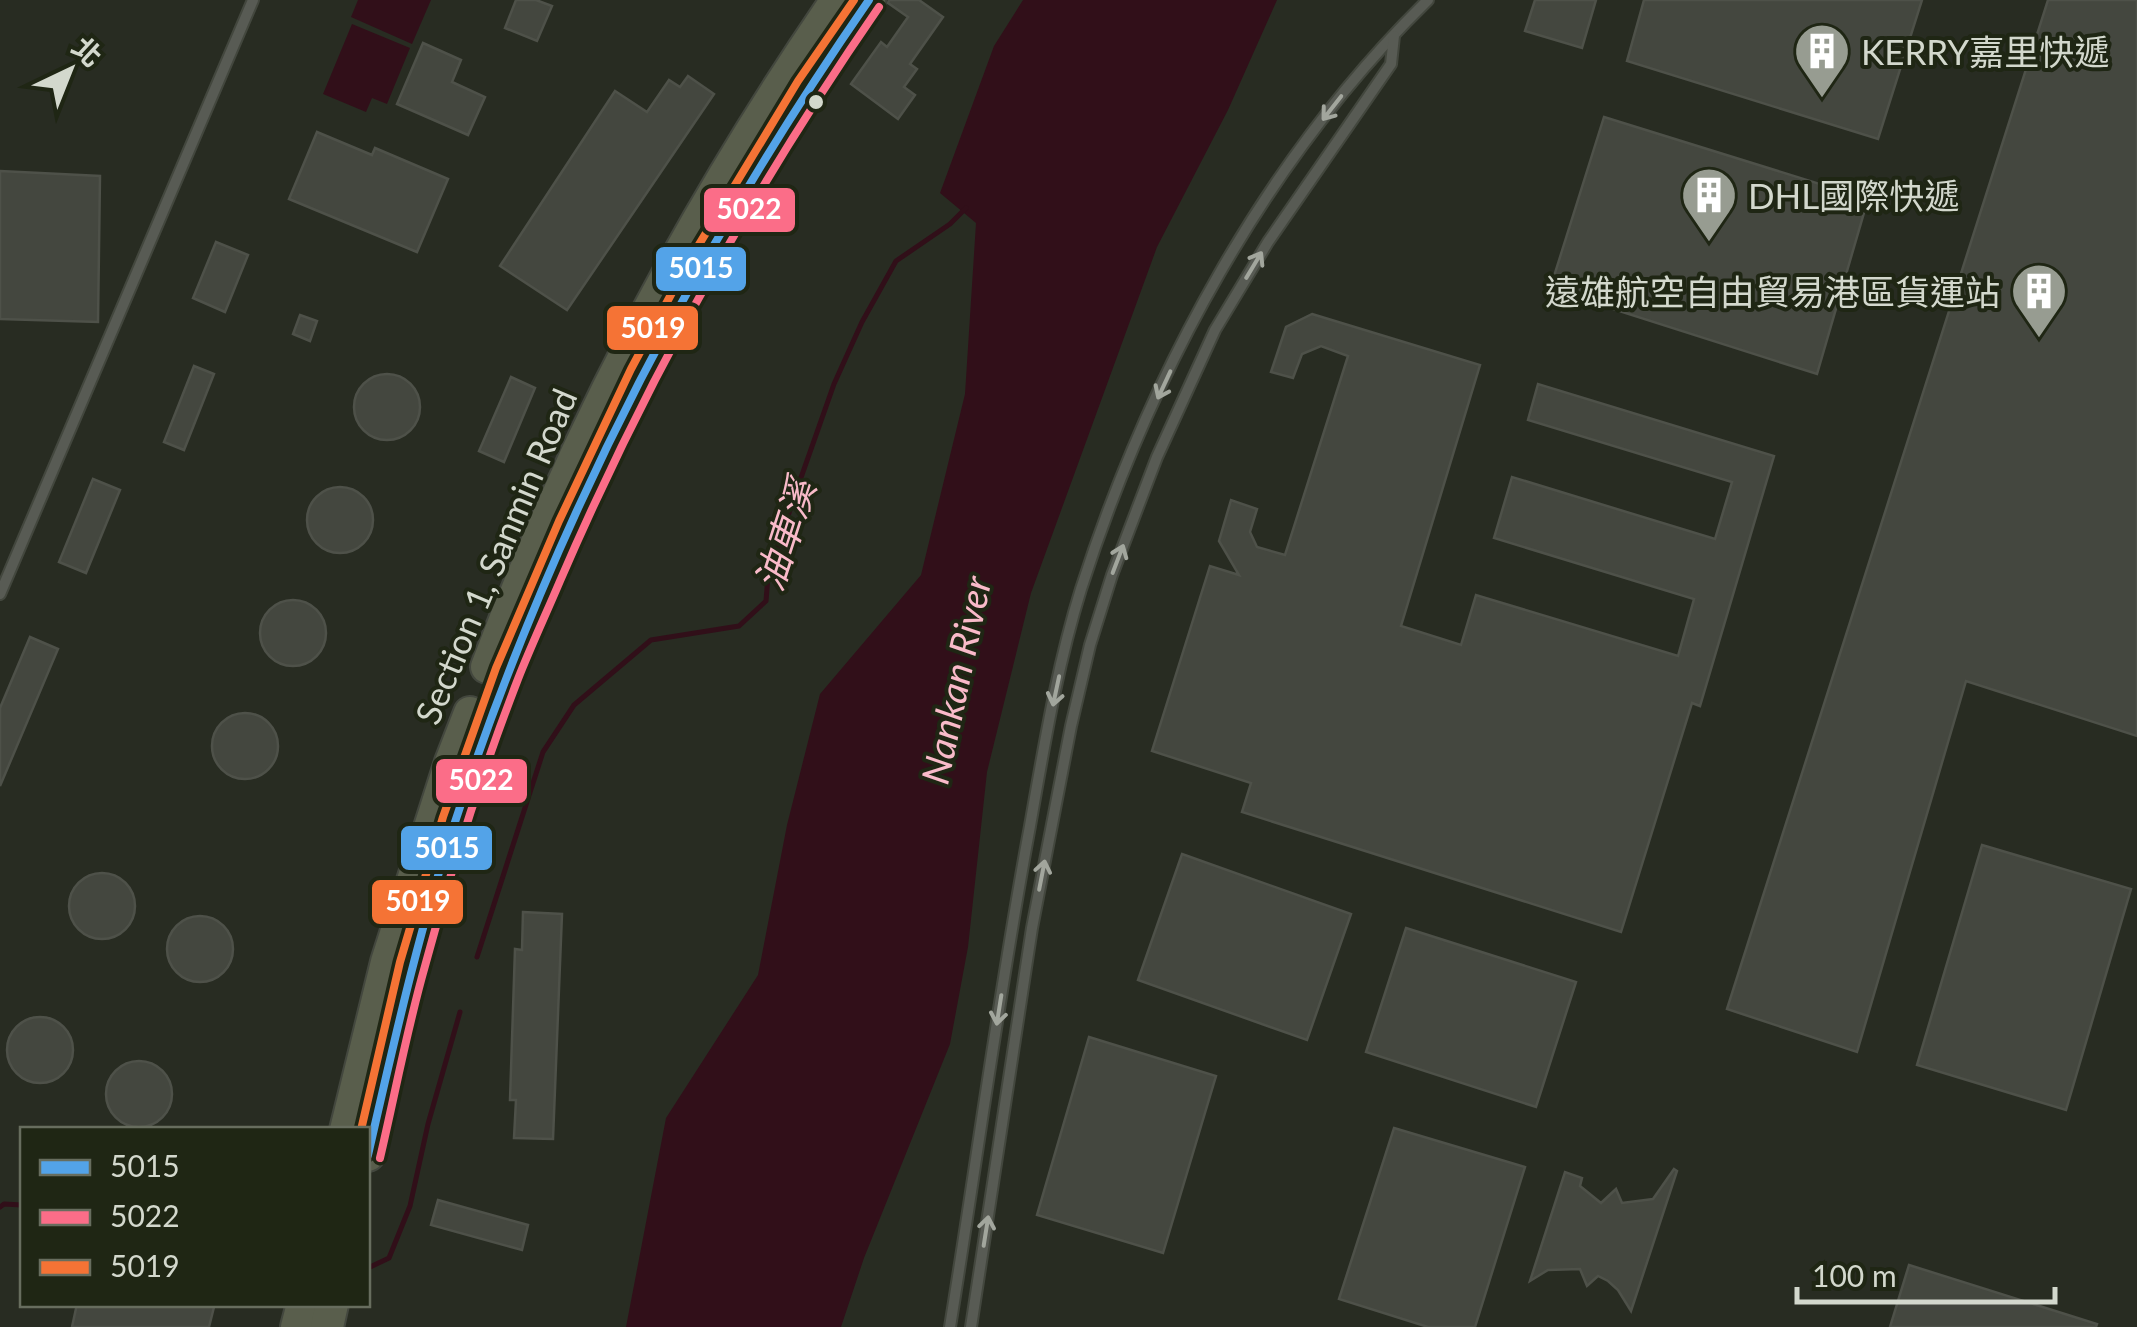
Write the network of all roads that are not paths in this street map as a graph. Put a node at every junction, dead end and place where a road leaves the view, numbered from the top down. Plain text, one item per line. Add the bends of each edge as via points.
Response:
1 (252, 0) edge
2 (837, 0) edge
3 (869, 0) edge
4 (1428, 0) edge
5 (1394, 33) junction
6 (0, 594) edge
7 (347, 1127) edge
8 (370, 1147) edge
9 (950, 1327) edge
10 (972, 1327) edge

1 - 6 lane
2 - 7 main road, Section 1, Sanmin Road via 686,242 555,500 451,762 387,962
3 - 8 main road, Section 1, Sanmin Road via 700,268 570,526 507,673 455,821 412,965
4 - 5 lane
5 -> 9 lane via 1283,173 1231,254 1138,438 1081,589 1010,935
10 -> 5 lane via 1032,928 1106,592 1215,330 1391,64

